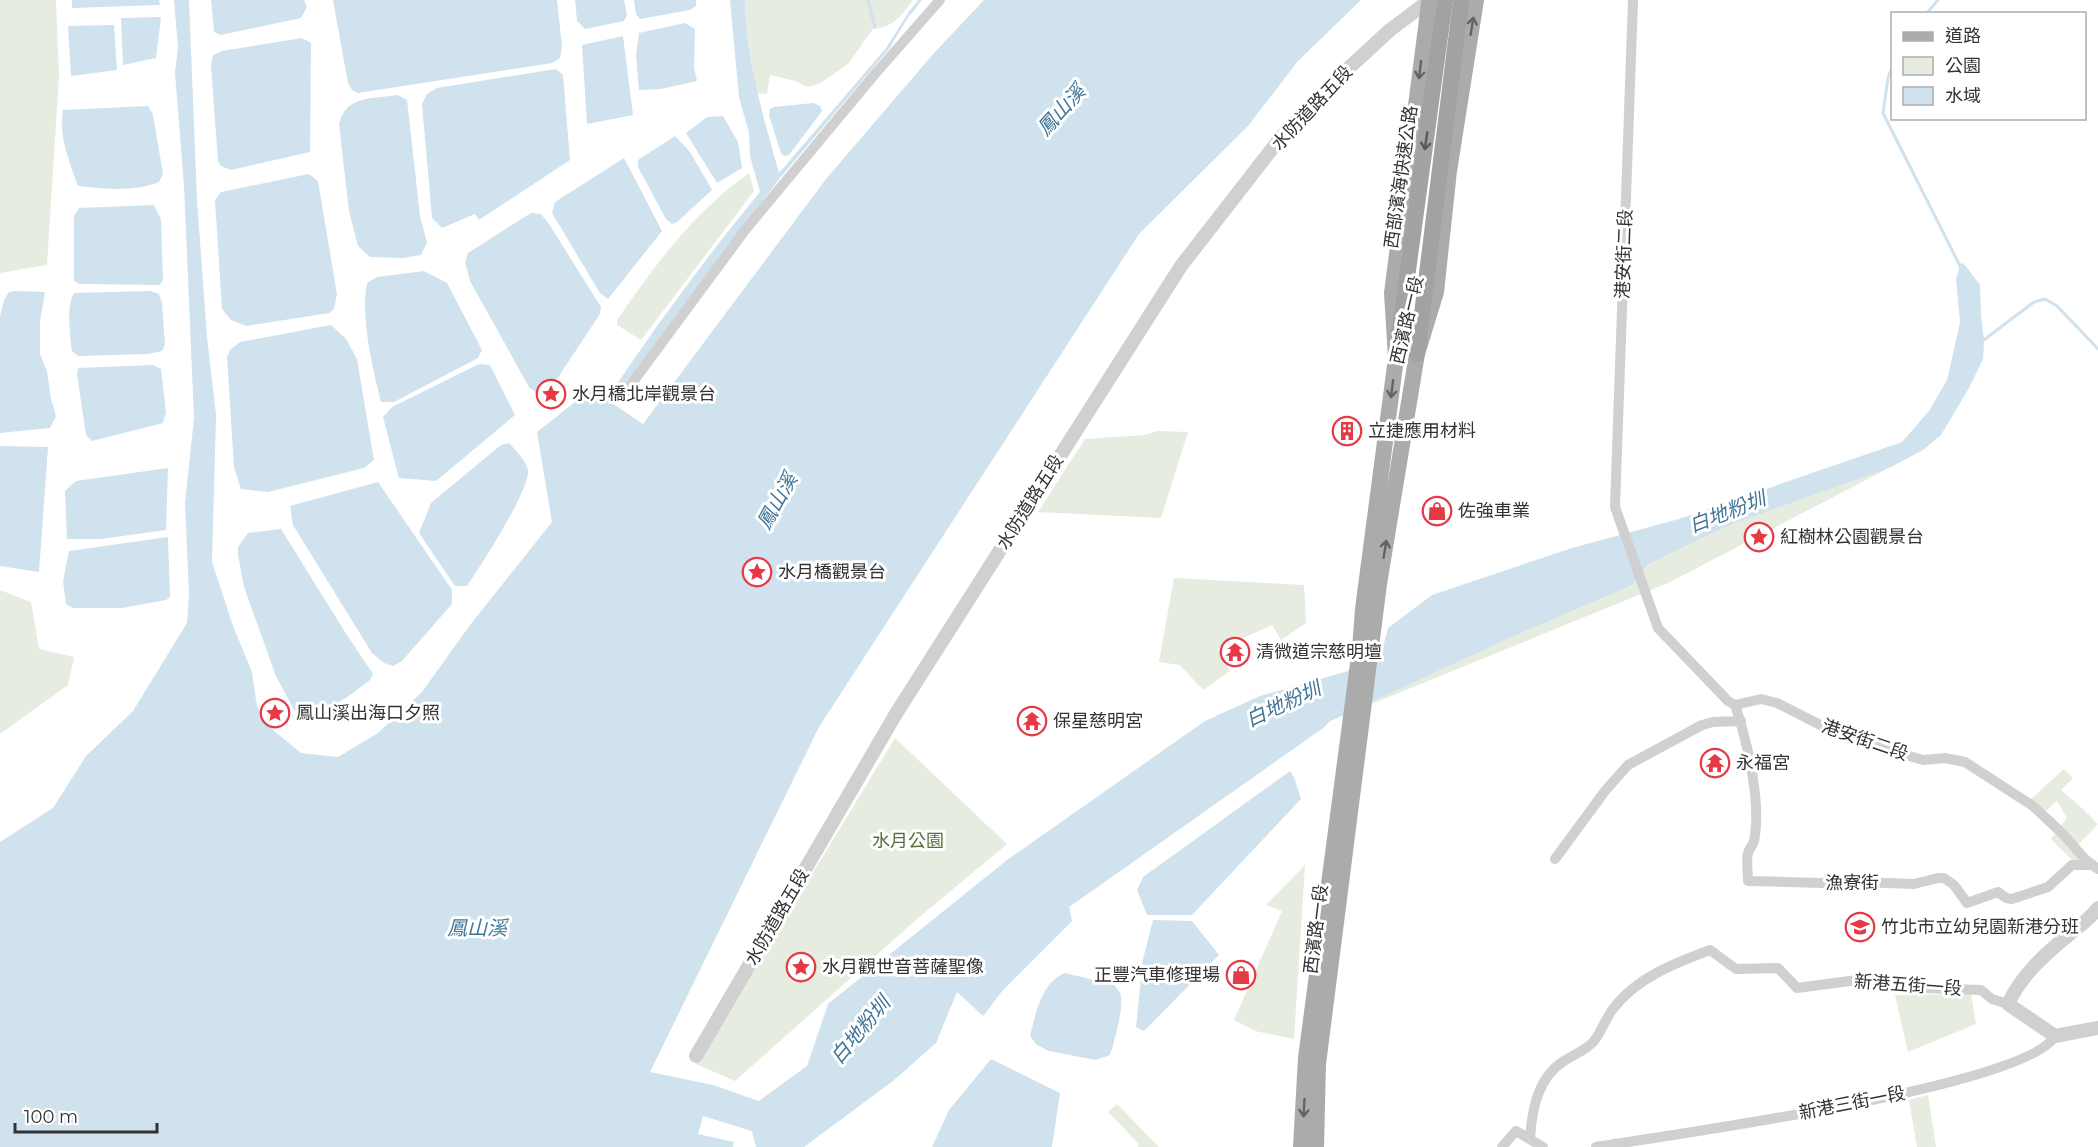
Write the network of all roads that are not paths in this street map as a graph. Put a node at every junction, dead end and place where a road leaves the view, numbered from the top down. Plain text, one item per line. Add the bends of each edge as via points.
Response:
1 (940, 0) edge
2 (1445, 0) edge
3 (1461, 0) edge
4 (1476, 0) edge
5 (1634, 0) edge
6 (1429, 4) edge
7 (1417, 354) junction
8 (1396, 358) junction
9 (612, 387) dead end
10 (1366, 649) junction
11 (1735, 705) junction
12 (1741, 721) junction
13 (1555, 859) dead end
14 (2095, 867) edge
15 (2098, 908) edge
16 (2008, 1004) junction
17 (2098, 1028) edge
18 (2055, 1036) junction
19 (696, 1056) dead end
20 (1530, 1138) junction
21 (1301, 1147) edge
22 (1316, 1147) edge
23 (1502, 1147) edge
24 (1543, 1147) edge
25 (1596, 1147) edge

1 - 9 street via 742,234 624,394
2 -> 8 highway, 西部濱海快速公路
3 - 7 highway, 西部濱海快速公路
7 -> 4 main road, 西濱路一段 via 1436,292 1449,171
5 - 11 street, 港安街二段 via 1615,507 1658,628
6 -> 8 main road, 西濱路一段 via 1392,293
6 - 19 street, 水防道路五段 via 1390,30 1326,89 1282,136 1181,266 892,721
10 -> 7 main road, 西濱路一段
8 -> 10 main road, 西濱路一段 via 1363,609
10 -> 21 main road, 西濱路一段 via 1348,737 1306,1058
10 - 22 main road, 西濱路一段 via 1364,716 1318,1064
11 - 12 street, 漁寮街
11 - 14 street, 港安街二段 via 1761,699 1777,703 1842,736 1923,760 1945,758 1965,762 2033,806
12 - 13 street via 1702,725 1628,765
12 - 14 street, 漁寮街 via 1756,802 1754,842 1748,853 1749,881 1914,884 1938,878 1952,883 1967,903 1998,892 2006,898 2016,898 2048,887 2072,865
15 - 16 street via 2088,921 2045,954 2015,989
16 - 18 street
16 - 20 street, 新港五街一段 via 1981,990 1866,986 1857,980 1797,988 1778,968 1736,969 1710,950 1670,965 1630,991 1612,1009 1594,1042 1558,1064 1537,1095
17 - 18 street, 新港三街一段
18 - 25 street, 新港三街一段 via 2051,1043 2028,1057 1958,1081 1874,1100
20 - 23 street via 1516,1131
20 - 24 street

